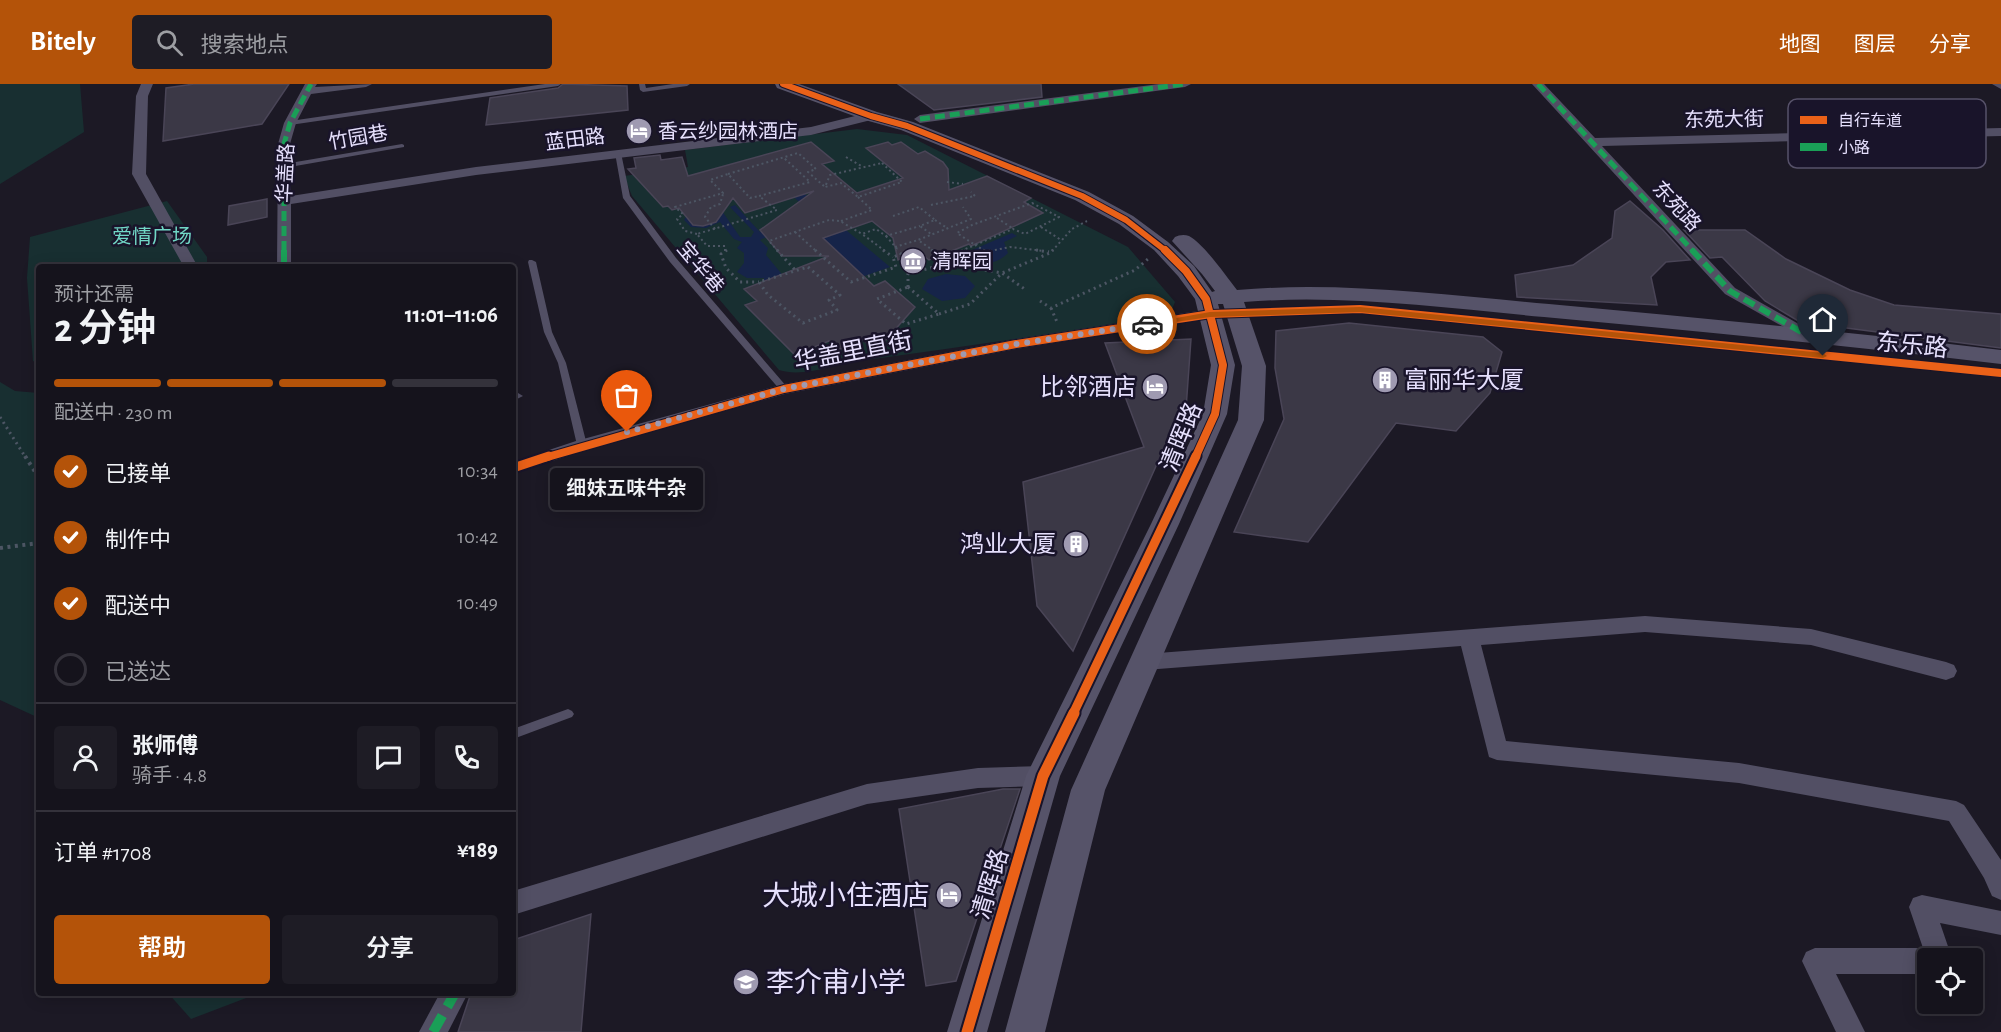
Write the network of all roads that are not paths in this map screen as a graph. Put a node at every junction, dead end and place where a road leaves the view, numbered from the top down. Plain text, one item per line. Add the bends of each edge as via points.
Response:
1 (147, 84) edge
2 (366, 84) edge
3 (558, 84) edge
4 (642, 84) edge
5 (687, 84) edge
6 (783, 84) edge
7 (813, 84) edge
8 (1185, 84) edge
9 (1538, 84) edge
10 (309, 88) edge
11 (871, 116) junction
12 (920, 119) junction
13 (290, 123) junction
14 (1986, 132) edge
15 (2001, 132) edge
16 (1788, 137) edge
17 (1592, 142) junction
18 (402, 146) dead end
19 (618, 153) junction
20 (284, 166) junction
21 (283, 201) junction
22 (532, 262) dead end
23 (189, 264) edge
24 (284, 264) edge
25 (1221, 306) junction
26 (1805, 334) junction
27 (2001, 357) edge
28 (2001, 373) edge
29 (784, 389) junction
30 (582, 445) junction
31 (516, 467) edge
32 (1469, 637) junction
33 (1145, 662) junction
34 (1946, 671) dead end
35 (568, 714) dead end
36 (516, 733) edge
37 (1043, 776) junction
38 (2001, 888) edge
39 (516, 902) edge
40 (2001, 923) edge
41 (1936, 948) edge
42 (1917, 961) edge
43 (453, 996) edge
44 (434, 1032) edge
45 (967, 1032) edge
46 (1025, 1032) edge
47 (1851, 1032) edge

1 - 23 street via 142,96 139,174
2 - 10 street
3 - 13 lane
4 - 5 lane via 643,90
6 - 11 street, 清晖路
7 - 12 street, 清晖路
8 - 12 street
9 - 17 street, 东苑路
10 - 13 street, 华盖路
11 - 19 street, 蓝田路 via 811,131
11 - 25 street, 清晖路 via 907,126 1082,196 1126,220 1161,246
12 - 25 street, 清晖路 via 1097,188 1143,213 1182,240 1210,269
13 - 20 street, 华盖路 via 284,144
14 - 15 street, 东苑大街
16 - 17 street, 东苑大街
17 - 26 street, 东苑路 via 1730,291
18 - 20 lane, 竹园巷
19 - 21 street, 蓝田路
19 - 29 lane, 宝华巷 via 626,196 672,260
20 - 21 street, 华盖路
21 - 24 street, 华盖路
22 - 30 lane via 548,332 562,363
25 - 26 street, 东乐路 via 1287,292 1364,294
25 - 28 street, 东乐路 via 1360,309
25 - 29 street, 华盖里直街
25 - 33 street, 清晖路 via 1254,366 1251,420
25 - 37 street, 清晖路 via 1223,365 1215,414
26 - 27 street, 东乐路
29 - 30 street, 华盖里直街
30 - 31 street, 华盖里直街
32 - 33 street
32 - 34 street via 1645,624 1811,637
32 - 38 street via 1497,750 1738,773 1956,812
33 - 46 street, 清晖路 via 1088,790
35 - 36 lane
37 - 39 street via 978,778 867,794
37 - 45 street, 清晖路
40 - 41 street via 1922,908
42 - 47 street via 1815,961
43 - 44 street

